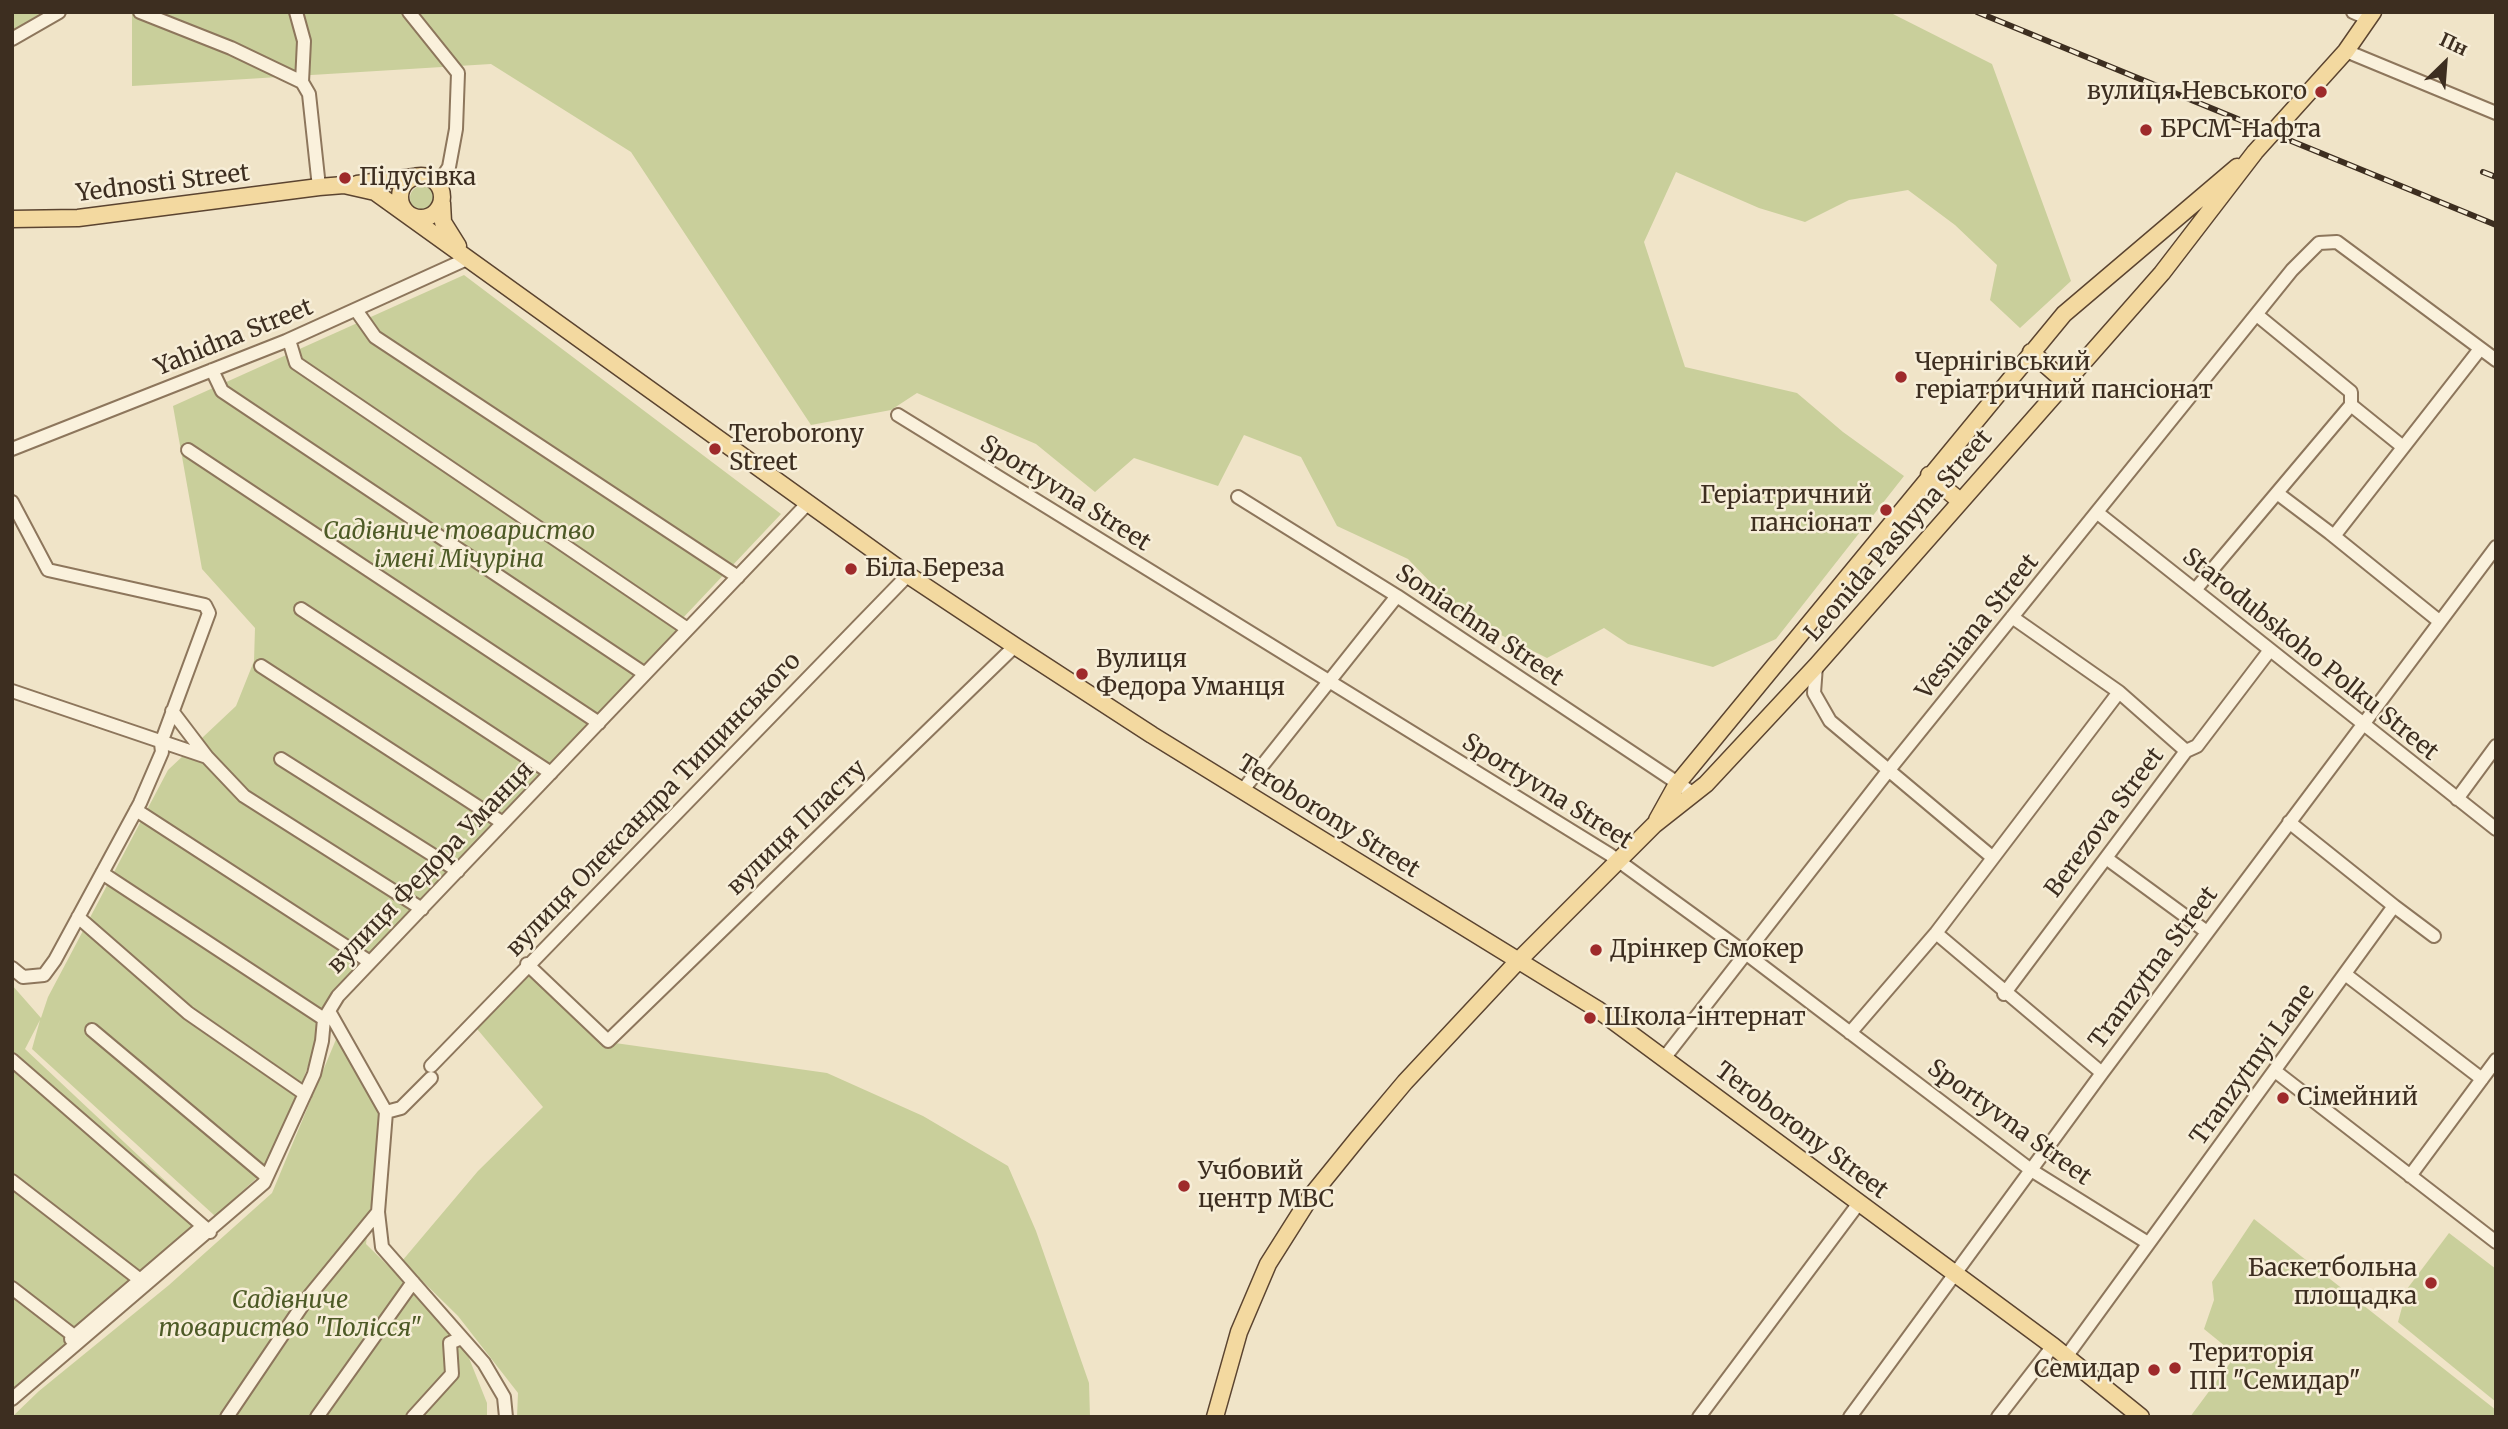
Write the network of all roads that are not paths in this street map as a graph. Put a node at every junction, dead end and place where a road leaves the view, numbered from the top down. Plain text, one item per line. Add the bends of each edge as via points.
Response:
1 (59, 12) edge
2 (139, 12) edge
3 (296, 12) edge
4 (409, 12) edge
5 (2353, 12) edge
6 (2371, 16) edge
7 (12, 39) edge
8 (2346, 51) junction
9 (302, 82) junction
10 (2496, 113) edge
11 (2255, 152) junction
12 (414, 177) junction
13 (438, 184) junction
14 (344, 185) junction
15 (320, 187) junction
16 (442, 203) junction
17 (407, 213) junction
18 (12, 219) edge
19 (475, 263) junction
20 (356, 310) junction
21 (2257, 315) junction
22 (289, 340) junction
23 (2480, 349) junction
24 (2031, 352) junction
25 (2496, 360) edge
26 (212, 370) junction
27 (2064, 381) junction
28 (2351, 405) junction
29 (898, 415) dead end
30 (2403, 447) junction
31 (12, 449) edge
32 (188, 450) dead end
33 (1929, 475) junction
34 (2277, 493) junction
35 (1238, 497) dead end
36 (1961, 501) junction
37 (12, 502) edge
38 (808, 503) junction
39 (2099, 514) junction
40 (2330, 533) junction
41 (2496, 547) edge
42 (908, 575) junction
43 (738, 577) junction
44 (2195, 590) junction
45 (1397, 596) junction
46 (301, 609) dead end
47 (2012, 617) junction
48 (2439, 621) junction
49 (687, 628) junction
50 (1015, 646) junction
51 (2270, 650) junction
52 (261, 666) dead end
53 (1816, 666) junction
54 (645, 674) junction
55 (1328, 681) junction
56 (12, 691) edge
57 (2119, 692) junction
58 (173, 711) junction
59 (599, 723) junction
60 (2362, 725) junction
61 (160, 743) junction
62 (2496, 746) edge
63 (2186, 751) junction
64 (207, 757) junction
65 (281, 758) dead end
66 (1888, 771) junction
67 (551, 773) junction
68 (1677, 783) junction
69 (1242, 791) junction
70 (1694, 794) junction
71 (2457, 799) junction
72 (136, 810) junction
73 (2289, 822) junction
74 (503, 823) junction
75 (1654, 825) junction
76 (2496, 829) edge
77 (1992, 857) junction
78 (2106, 858) junction
79 (1620, 862) junction
80 (458, 871) junction
81 (102, 873) junction
82 (2394, 906) junction
83 (422, 908) junction
84 (78, 918) junction
85 (2207, 932) junction
86 (1936, 933) junction
87 (2434, 936) dead end
88 (1744, 952) junction
89 (1519, 960) junction
90 (370, 962) junction
91 (527, 964) junction
92 (12, 968) edge
93 (2345, 974) junction
94 (2004, 994) junction
95 (327, 1016) junction
96 (92, 1030) dead end
97 (1850, 1032) junction
98 (1665, 1057) junction
99 (12, 1060) edge
100 (2496, 1060) edge
101 (2275, 1071) junction
102 (2102, 1073) junction
103 (2482, 1079) junction
104 (305, 1094) junction
105 (386, 1112) junction
106 (2031, 1170) junction
107 (266, 1176) junction
108 (2410, 1176) junction
109 (12, 1181) edge
110 (1859, 1203) junction
111 (378, 1212) junction
112 (206, 1229) junction
113 (2496, 1242) edge
114 (2148, 1243) junction
115 (1956, 1275) junction
116 (139, 1279) junction
117 (413, 1282) junction
118 (12, 1288) edge
119 (74, 1336) junction
120 (461, 1338) junction
121 (2053, 1346) junction
122 (2066, 1357) junction
123 (12, 1398) edge
124 (2136, 1415) edge
125 (227, 1417) edge
126 (317, 1417) edge
127 (413, 1417) edge
128 (506, 1417) edge
129 (1215, 1417) edge
130 (1699, 1417) edge
131 (1850, 1417) edge
132 (1998, 1417) edge

1 - 7 street
2 - 9 street
3 - 9 street via 304,41
4 - 13 street via 458,73 449,167
5 - 6 street
6 - 8 main road
8 - 10 street
8 - 11 main road
9 - 15 street via 309,93
11 - 24 main road, Leonida Pashyna Street via 2101,279
11 - 27 main road, Leonida Pashyna Street via 2162,273
12 - 13 main road via 429,177
12 - 14 main road
12 - 17 main road via 400,196
13 - 16 main road
14 - 15 main road, Yednosti Street
14 - 17 main road, Yednosti Street via 375,192
15 - 18 main road, Yednosti Street via 78,218
16 - 17 main road via 427,218
16 - 19 main road via 446,229
17 - 19 main road, Yednosti Street
19 - 20 street, Yahidna Street
19 - 38 main road, Teroborony Street
20 - 22 street, Yahidna Street
20 - 43 street via 375,337
21 - 23 street, Vesniana Street via 2319,243 2337,242
21 - 28 street via 2351,392
21 - 39 street, Vesniana Street
22 - 26 street, Yahidna Street
22 - 49 street via 296,363
23 - 25 street
23 - 30 street
24 - 27 main road
24 - 33 main road, Leonida Pashyna Street
26 - 31 street, Yahidna Street
26 - 54 street via 222,391
27 - 36 main road, Leonida Pashyna Street
28 - 30 street
28 - 34 street
29 - 55 street, Sportyvna Street
30 - 40 street via 2334,536
32 - 59 street
33 - 36 main road
33 - 68 main road, Leonida Pashyna Street
34 - 40 street
34 - 44 street
35 - 45 street, Soniachna Street
36 - 53 main road, Leonida Pashyna Street
37 - 58 street via 48,570 205,605 209,613
38 - 42 main road, Teroborony Street
38 - 43 street, вулиця Федора Уманця
39 - 44 street, Starodubskoho Polku Street
39 - 47 street, Vesniana Street
40 - 48 street
41 - 48 street, Tranzytna Street
42 - 50 main road, Teroborony Street
42 - 91 street, вулиця Олександра Тищинського
43 - 49 street, вулиця Федора Уманця
44 - 51 street, Starodubskoho Polku Street
45 - 55 street
45 - 68 street, Soniachna Street
46 - 67 street
47 - 57 street
47 - 66 street, Vesniana Street
48 - 60 street, Tranzytna Street
49 - 54 street, вулиця Федора Уманця
50 - 69 main road, Teroborony Street
50 - 91 street, вулиця Пласту via 608,1041
51 - 60 street, Starodubskoho Polku Street
51 - 63 street, Berezova Street via 2197,746
52 - 74 street
53 - 66 street via 1814,693 1830,721
53 - 70 main road, Leonida Pashyna Street
54 - 59 street, вулиця Федора Уманця
55 - 69 street
55 - 79 street, Sportyvna Street
56 - 61 street
57 - 63 street
57 - 77 street
58 - 61 street
58 - 64 street
59 - 67 street, вулиця Федора Уманця
60 - 71 street, Starodubskoho Polku Street
60 - 73 street, Tranzytna Street
61 - 64 street
61 - 72 street via 162,752
62 - 71 street
63 - 78 street, Berezova Street
64 - 83 street via 244,796
65 - 80 street
66 - 77 street
66 - 88 street, Vesniana Street
67 - 74 street, вулиця Федора Уманця
68 - 70 street, Soniachna Street
68 - 75 main road, Leonida Pashyna Street
69 - 89 main road, Teroborony Street
70 - 75 main road, Leonida Pashyna Street
71 - 76 street, Starodubskoho Polku Street
72 - 81 street
72 - 90 street
73 - 82 street
73 - 85 street, Tranzytna Street
74 - 80 street, вулиця Федора Уманця
75 - 79 main road
77 - 86 street
78 - 85 street
78 - 94 street, Berezova Street
79 - 88 street, Sportyvna Street
79 - 89 main road
80 - 83 street, вулиця Федора Уманця
81 - 84 street
81 - 95 street
82 - 87 street
82 - 93 street, Tranzytnyi Lane
83 - 90 street, вулиця Федора Уманця
84 - 92 street via 44,975 23,976
84 - 104 street via 188,1013
85 - 102 street, Tranzytna Street
86 - 94 street
86 - 97 street
88 - 97 street, Sportyvna Street
88 - 98 street, Vesniana Street
89 - 98 main road, Teroborony Street
89 - 129 main road via 1405,1082 1311,1196 1264,1275 1239,1332
90 - 95 street, вулиця Федора Уманця via 338,996
91 - 105 street, вулиця Олександра Тищинського via 401,1108
93 - 101 street, Tranzytnyi Lane
93 - 103 street
94 - 102 street
95 - 104 street, вулиця Федора Уманця
95 - 105 street
96 - 107 street
97 - 106 street, Sportyvna Street
98 - 110 main road, Teroborony Street
99 - 112 street
100 - 103 street
101 - 108 street
101 - 114 street, Tranzytnyi Lane
102 - 106 street, Tranzytna Street
103 - 108 street
104 - 107 street, вулиця Федора Уманця
105 - 111 street
106 - 114 street, Sportyvna Street
106 - 115 street, Tranzytna Street
107 - 112 street, вулиця Федора Уманця via 264,1183
108 - 113 street
109 - 116 street
110 - 115 main road, Teroborony Street
110 - 130 street
111 - 117 street via 383,1247
111 - 125 street via 306,1300
112 - 116 street
112 - 123 street, вулиця Федора Уманця
114 - 122 street, Tranzytnyi Lane
115 - 121 main road, Teroborony Street
115 - 131 street, Tranzytna Street
116 - 119 street
117 - 120 street
117 - 126 street
118 - 119 street
119 - 123 street
120 - 127 street via 450,1343 452,1374
120 - 128 street via 484,1363 504,1397
121 - 122 main road, Teroborony Street
121 - 132 street
122 - 124 main road, Teroborony Street

